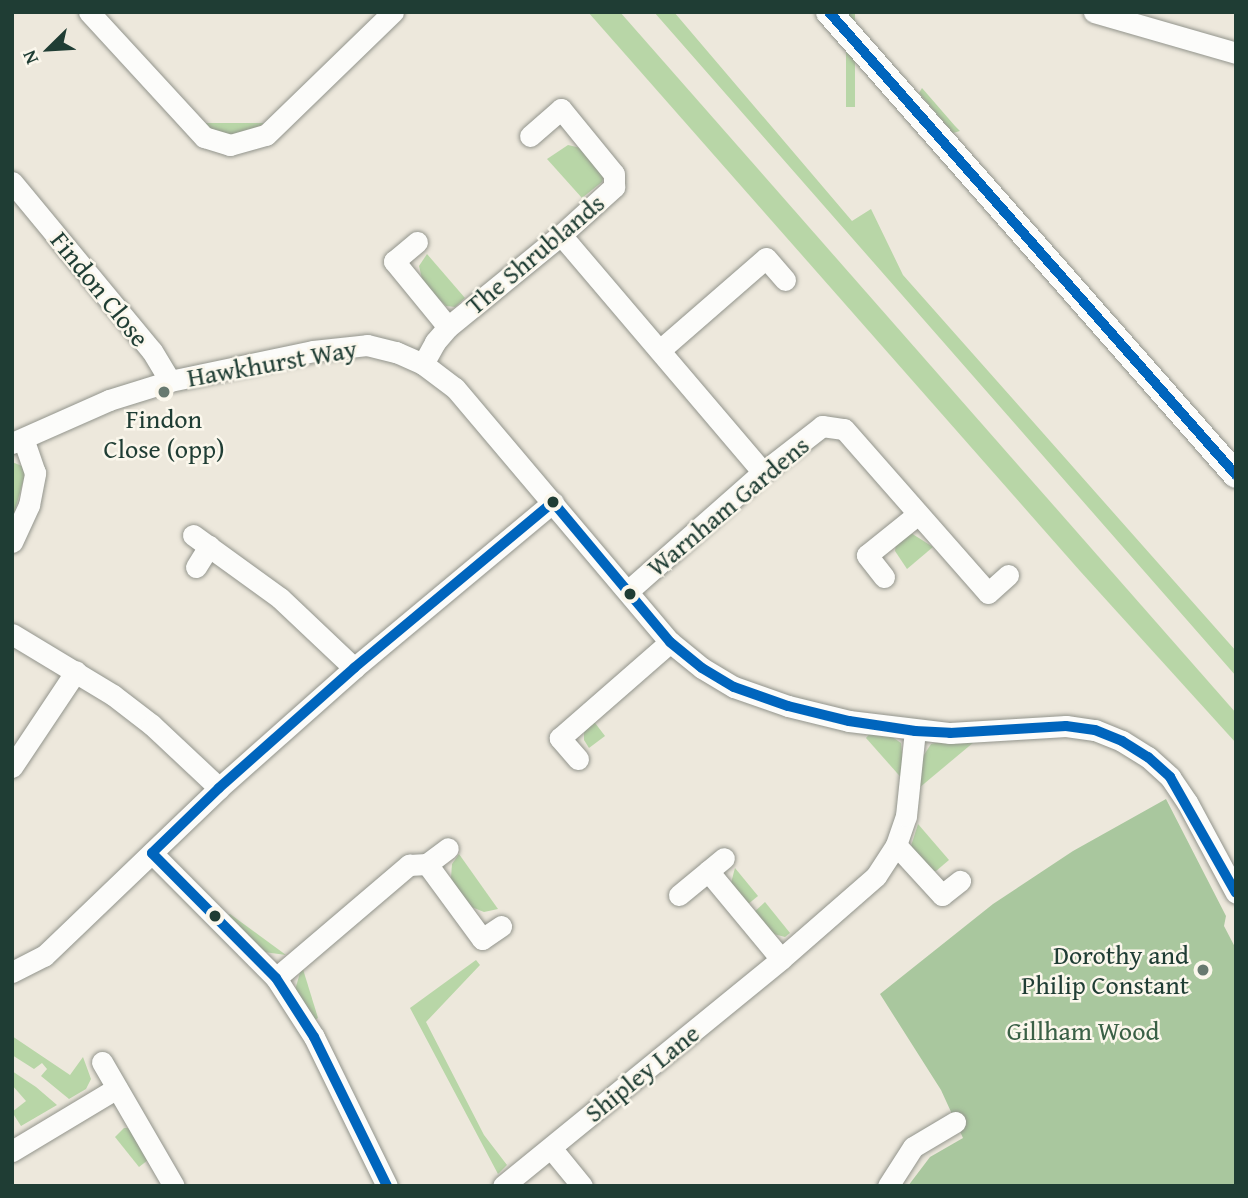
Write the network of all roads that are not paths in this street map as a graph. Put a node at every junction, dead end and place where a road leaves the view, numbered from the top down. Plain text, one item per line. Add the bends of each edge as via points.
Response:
1 (89, 12) edge
2 (393, 12) edge
3 (829, 12) edge
4 (1094, 12) edge
5 (1236, 53) edge
6 (530, 136) dead end
7 (12, 182) edge
8 (19, 205) edge
9 (561, 235) junction
10 (417, 242) dead end
11 (785, 280) dead end
12 (448, 327) junction
13 (660, 350) junction
14 (424, 363) junction
15 (170, 381) junction
16 (17, 441) edge
17 (763, 472) junction
18 (1236, 475) edge
19 (553, 502) junction
20 (918, 514) junction
21 (12, 542) edge
22 (196, 567) dead end
23 (1008, 575) dead end
24 (884, 577) dead end
25 (628, 591) junction
26 (12, 634) edge
27 (670, 642) junction
28 (354, 668) junction
29 (76, 671) junction
30 (915, 731) junction
31 (578, 759) dead end
32 (12, 767) edge
33 (219, 788) junction
34 (897, 845) junction
35 (448, 848) dead end
36 (152, 853) junction
37 (724, 858) dead end
38 (426, 864) junction
39 (708, 871) junction
40 (960, 881) dead end
41 (1236, 893) edge
42 (679, 895) dead end
43 (501, 926) dead end
44 (781, 959) junction
45 (12, 972) edge
46 (276, 978) junction
47 (102, 1062) dead end
48 (117, 1088) junction
49 (955, 1122) dead end
50 (551, 1148) junction
51 (12, 1151) edge
52 (174, 1186) edge
53 (387, 1186) edge
54 (503, 1186) edge
55 (582, 1186) edge
56 (888, 1186) edge

1 - 2 street via 204,137 230,145 265,135
3 - 18 main road
4 - 5 street
6 - 9 street, The Shrublands via 561,109 614,174 614,187
7 - 8 street, Findon Close
8 - 15 street, Findon Close via 152,351
9 - 12 street, The Shrublands
9 - 13 street
10 - 12 street, The Shrublands via 394,261
11 - 13 street via 766,258
12 - 14 street, The Shrublands
13 - 17 street
14 - 15 street, Hawkhurst Way via 367,345 313,351
14 - 19 street, Hawkhurst Way via 455,388
15 - 16 street, Hawkhurst Way via 109,400
16 - 21 street via 35,473 29,505
17 - 20 street, Warnham Gardens via 822,426 844,429
17 - 25 street, Warnham Gardens
19 - 25 street, Hawkhurst Way
19 - 28 street
20 - 23 street, Warnham Gardens via 988,593
20 - 24 street via 867,555
22 - 28 street via 201,540 280,598
25 - 27 street, Hawkhurst Way
26 - 29 street
27 - 30 street, Hawkhurst Way via 734,687 849,721
27 - 31 street via 560,738
28 - 33 street
29 - 32 street
29 - 33 street via 152,725
30 - 34 street, Shipley Lane via 906,816
30 - 41 street, Hawkhurst Way via 1066,726 1095,730 1122,741 1170,777
33 - 36 street
34 - 40 street via 942,895
34 - 44 street, Shipley Lane via 876,876
35 - 38 street
36 - 45 street via 44,956
36 - 46 street
37 - 39 street
38 - 43 street via 482,939
38 - 46 street via 409,865
39 - 42 street
39 - 44 street
44 - 50 street, Shipley Lane
46 - 53 street via 314,1037
47 - 48 street
48 - 51 street
48 - 52 street
49 - 56 street via 914,1147
50 - 54 street, Shipley Lane
50 - 55 street

